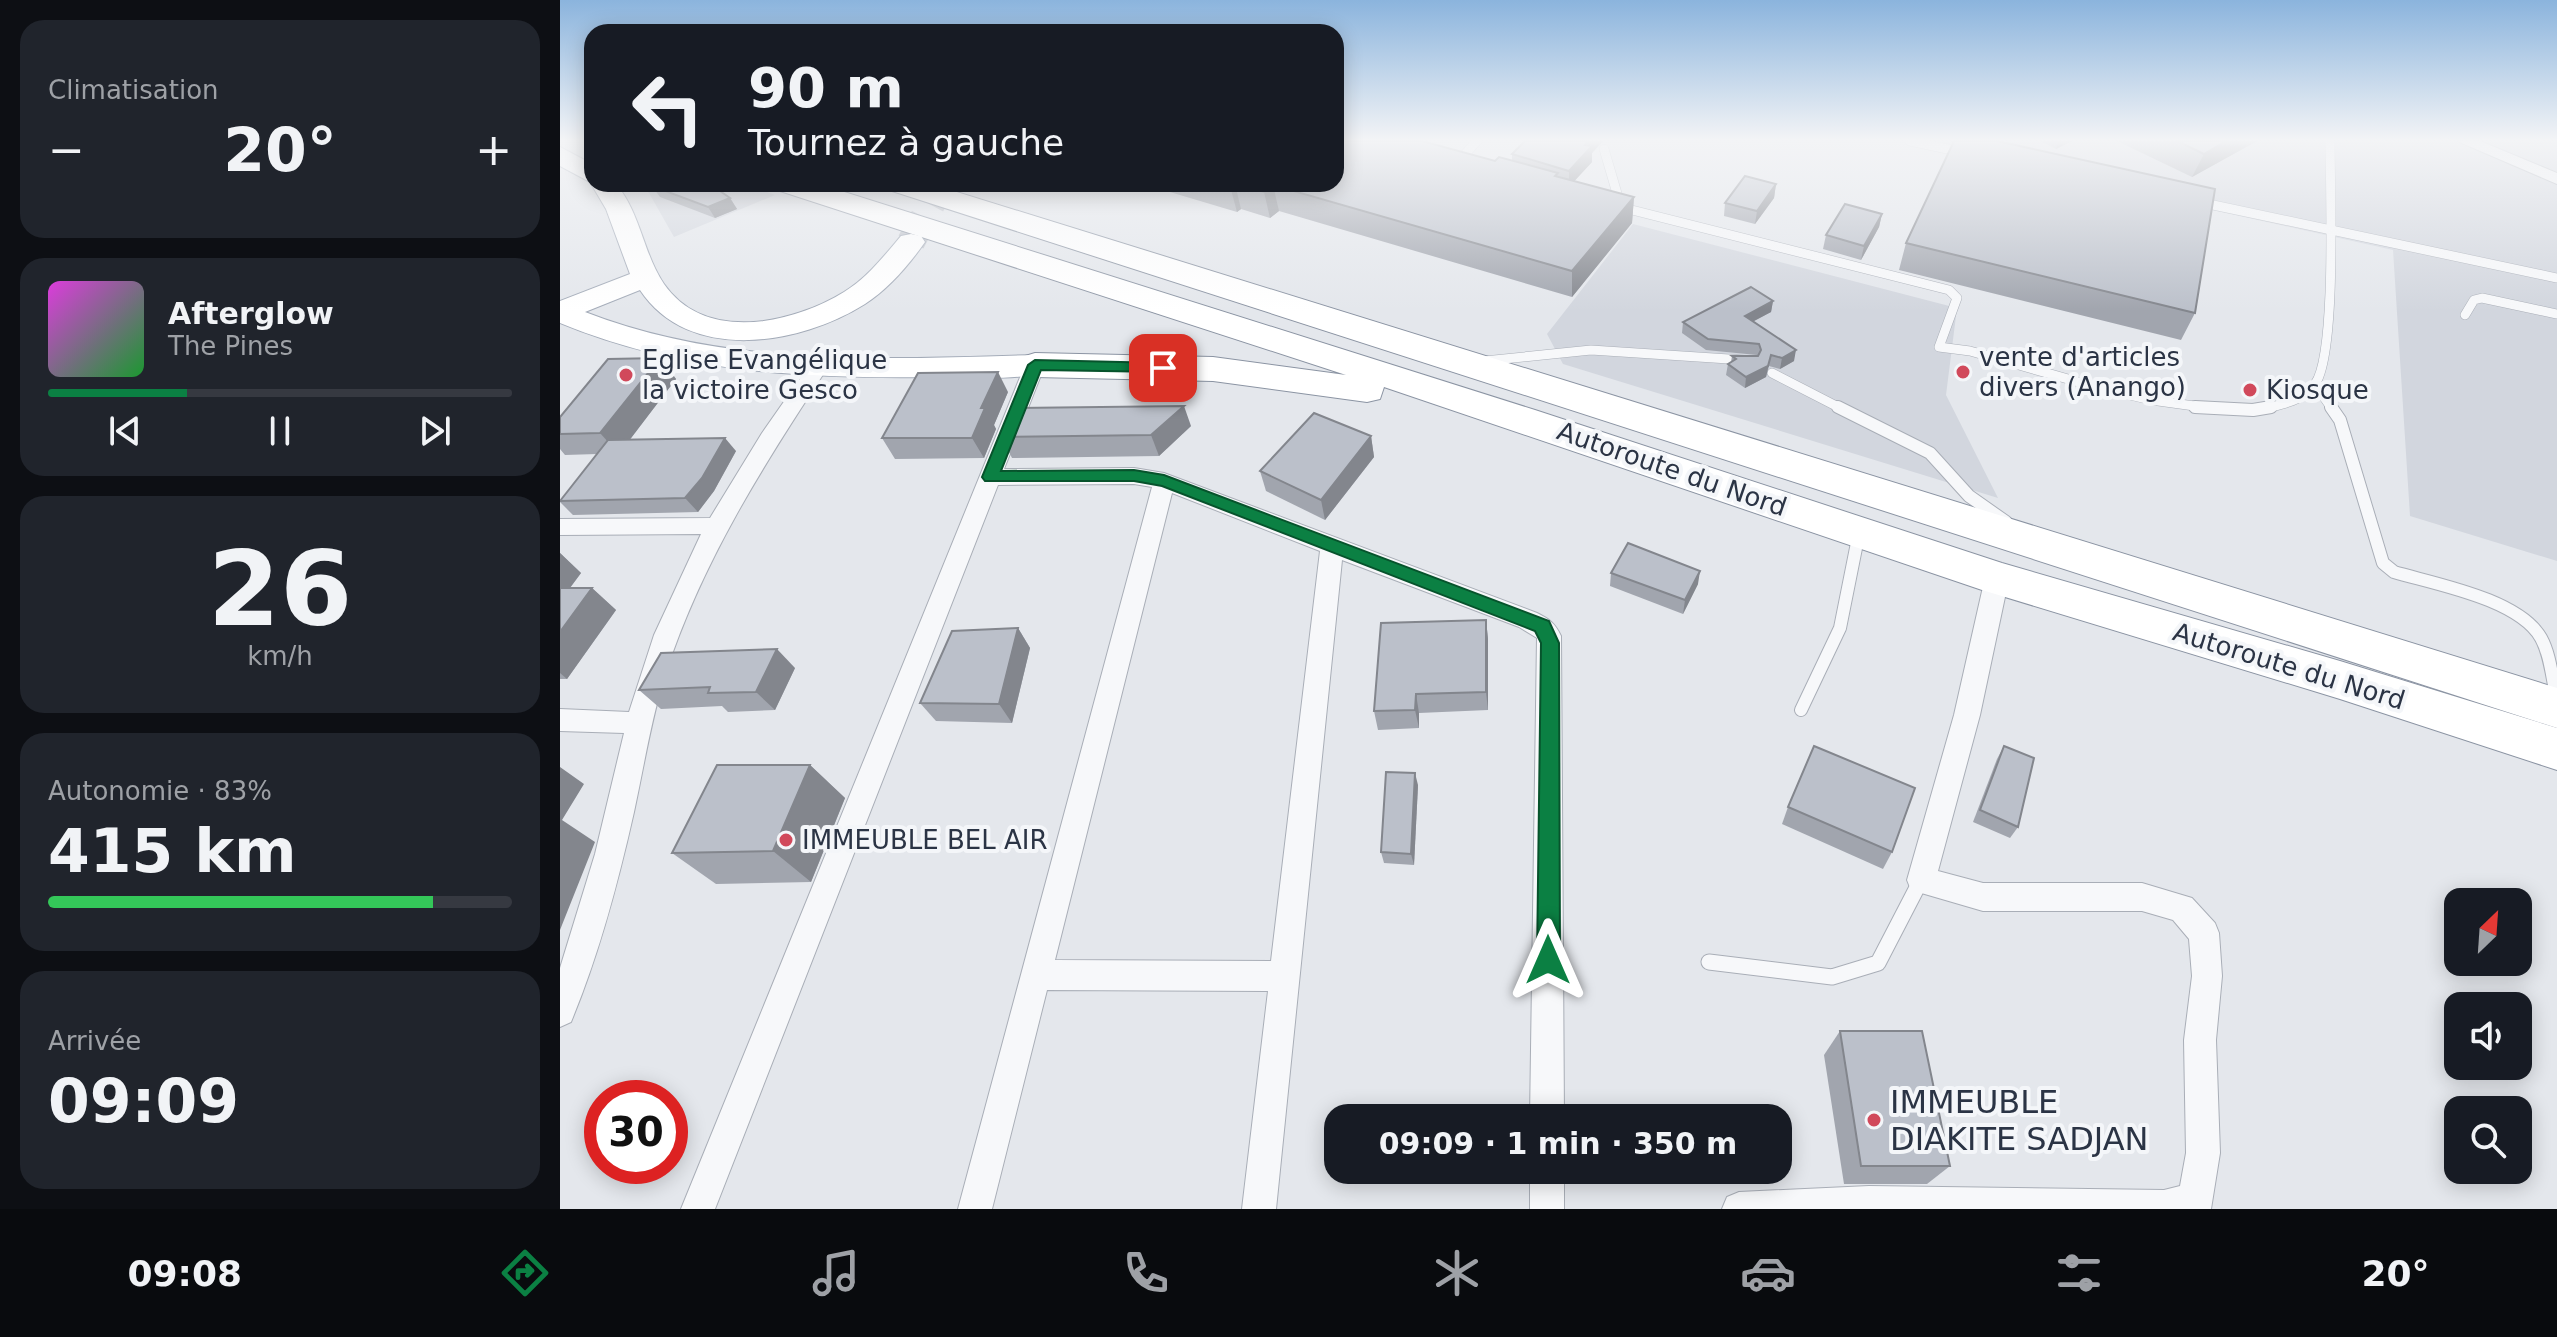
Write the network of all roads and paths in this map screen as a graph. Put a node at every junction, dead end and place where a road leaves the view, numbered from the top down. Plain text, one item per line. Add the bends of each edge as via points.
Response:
1 (615, 197) edge
2 (830, 197) edge
3 (943, 197) edge
4 (1618, 197) edge
5 (2329, 197) edge
6 (2189, 200) edge
7 (1607, 204) edge
8 (1621, 207) junction
9 (2329, 229) junction
10 (911, 242) tunnel mouth
11 (646, 278) junction
12 (2557, 278) edge
13 (560, 312) edge
14 (2557, 314) edge
15 (2465, 315) dead end
16 (1752, 361) edge
17 (1468, 363) junction
18 (820, 364) junction
19 (1035, 365) junction
20 (1772, 373) edge
21 (2315, 384) junction
22 (1522, 419) junction
23 (991, 477) junction
24 (1164, 481) junction
25 (715, 526) junction
26 (560, 527) edge
27 (1859, 533) junction
28 (2030, 540) junction
29 (1332, 547) junction
30 (1997, 578) junction
31 (2557, 699) edge
32 (2557, 708) edge
33 (1801, 710) dead end
34 (560, 720) edge
35 (640, 723) junction
36 (2557, 749) edge
37 (1921, 880) junction
38 (570, 957) edge
39 (1709, 962) dead end
40 (1035, 975) junction
41 (1284, 976) junction
42 (560, 1011) edge
43 (1547, 1104) edge
44 (1547, 1184) edge
45 (2194, 1205) edge
46 (698, 1209) edge
47 (975, 1209) edge
48 (1259, 1209) edge
49 (1547, 1209) edge
50 (1739, 1209) edge

1 - 11 main road
2 - 22 highway, Autoroute du Nord
3 - 17 highway, Autoroute du Nord
4 - 8 lane
5 - 9 lane
6 - 9 lane
7 - 8 lane
8 - 21 lane via 1949,290 1957,298 1939,347 2168,404 2242,413 2282,407 2302,398
9 - 12 lane
9 - 21 lane via 2329,307
10 - 11 main road via 886,273 852,299 818,316 767,329 710,330 692,323 671,309
11 - 13 main road
13 - 18 main road via 663,348
14 - 15 lane via 2482,298 2474,300
16 - 17 lane via 1591,350
17 - 28 highway, Autoroute du Nord
18 - 19 main road
18 - 25 street
19 - 22 highway via 1213,369 1453,402
19 - 23 street
20 - 28 lane via 1930,453 1969,496
21 - 31 lane via 2340,420 2383,563 2394,572 2506,608 2533,627
22 - 27 highway, Autoroute du Nord
23 - 24 street via 1134,476
23 - 46 street
24 - 29 street
24 - 40 street
25 - 26 street
25 - 35 street via 668,629
27 - 30 highway, Autoroute du Nord
27 - 33 lane via 1840,628
28 - 32 highway, Autoroute du Nord
29 - 41 street
29 - 43 street via 1528,620 1549,636
30 - 36 highway, Autoroute du Nord
30 - 37 street via 1967,715
34 - 35 street
35 - 38 street via 615,833
37 - 39 lane via 1878,963 1832,977
37 - 45 street via 1983,897 2142,897 2182,908 2204,933 2203,1153
38 - 42 street
40 - 41 street
40 - 47 street
41 - 48 street
44 - 49 street
45 - 50 street via 1869,1203

